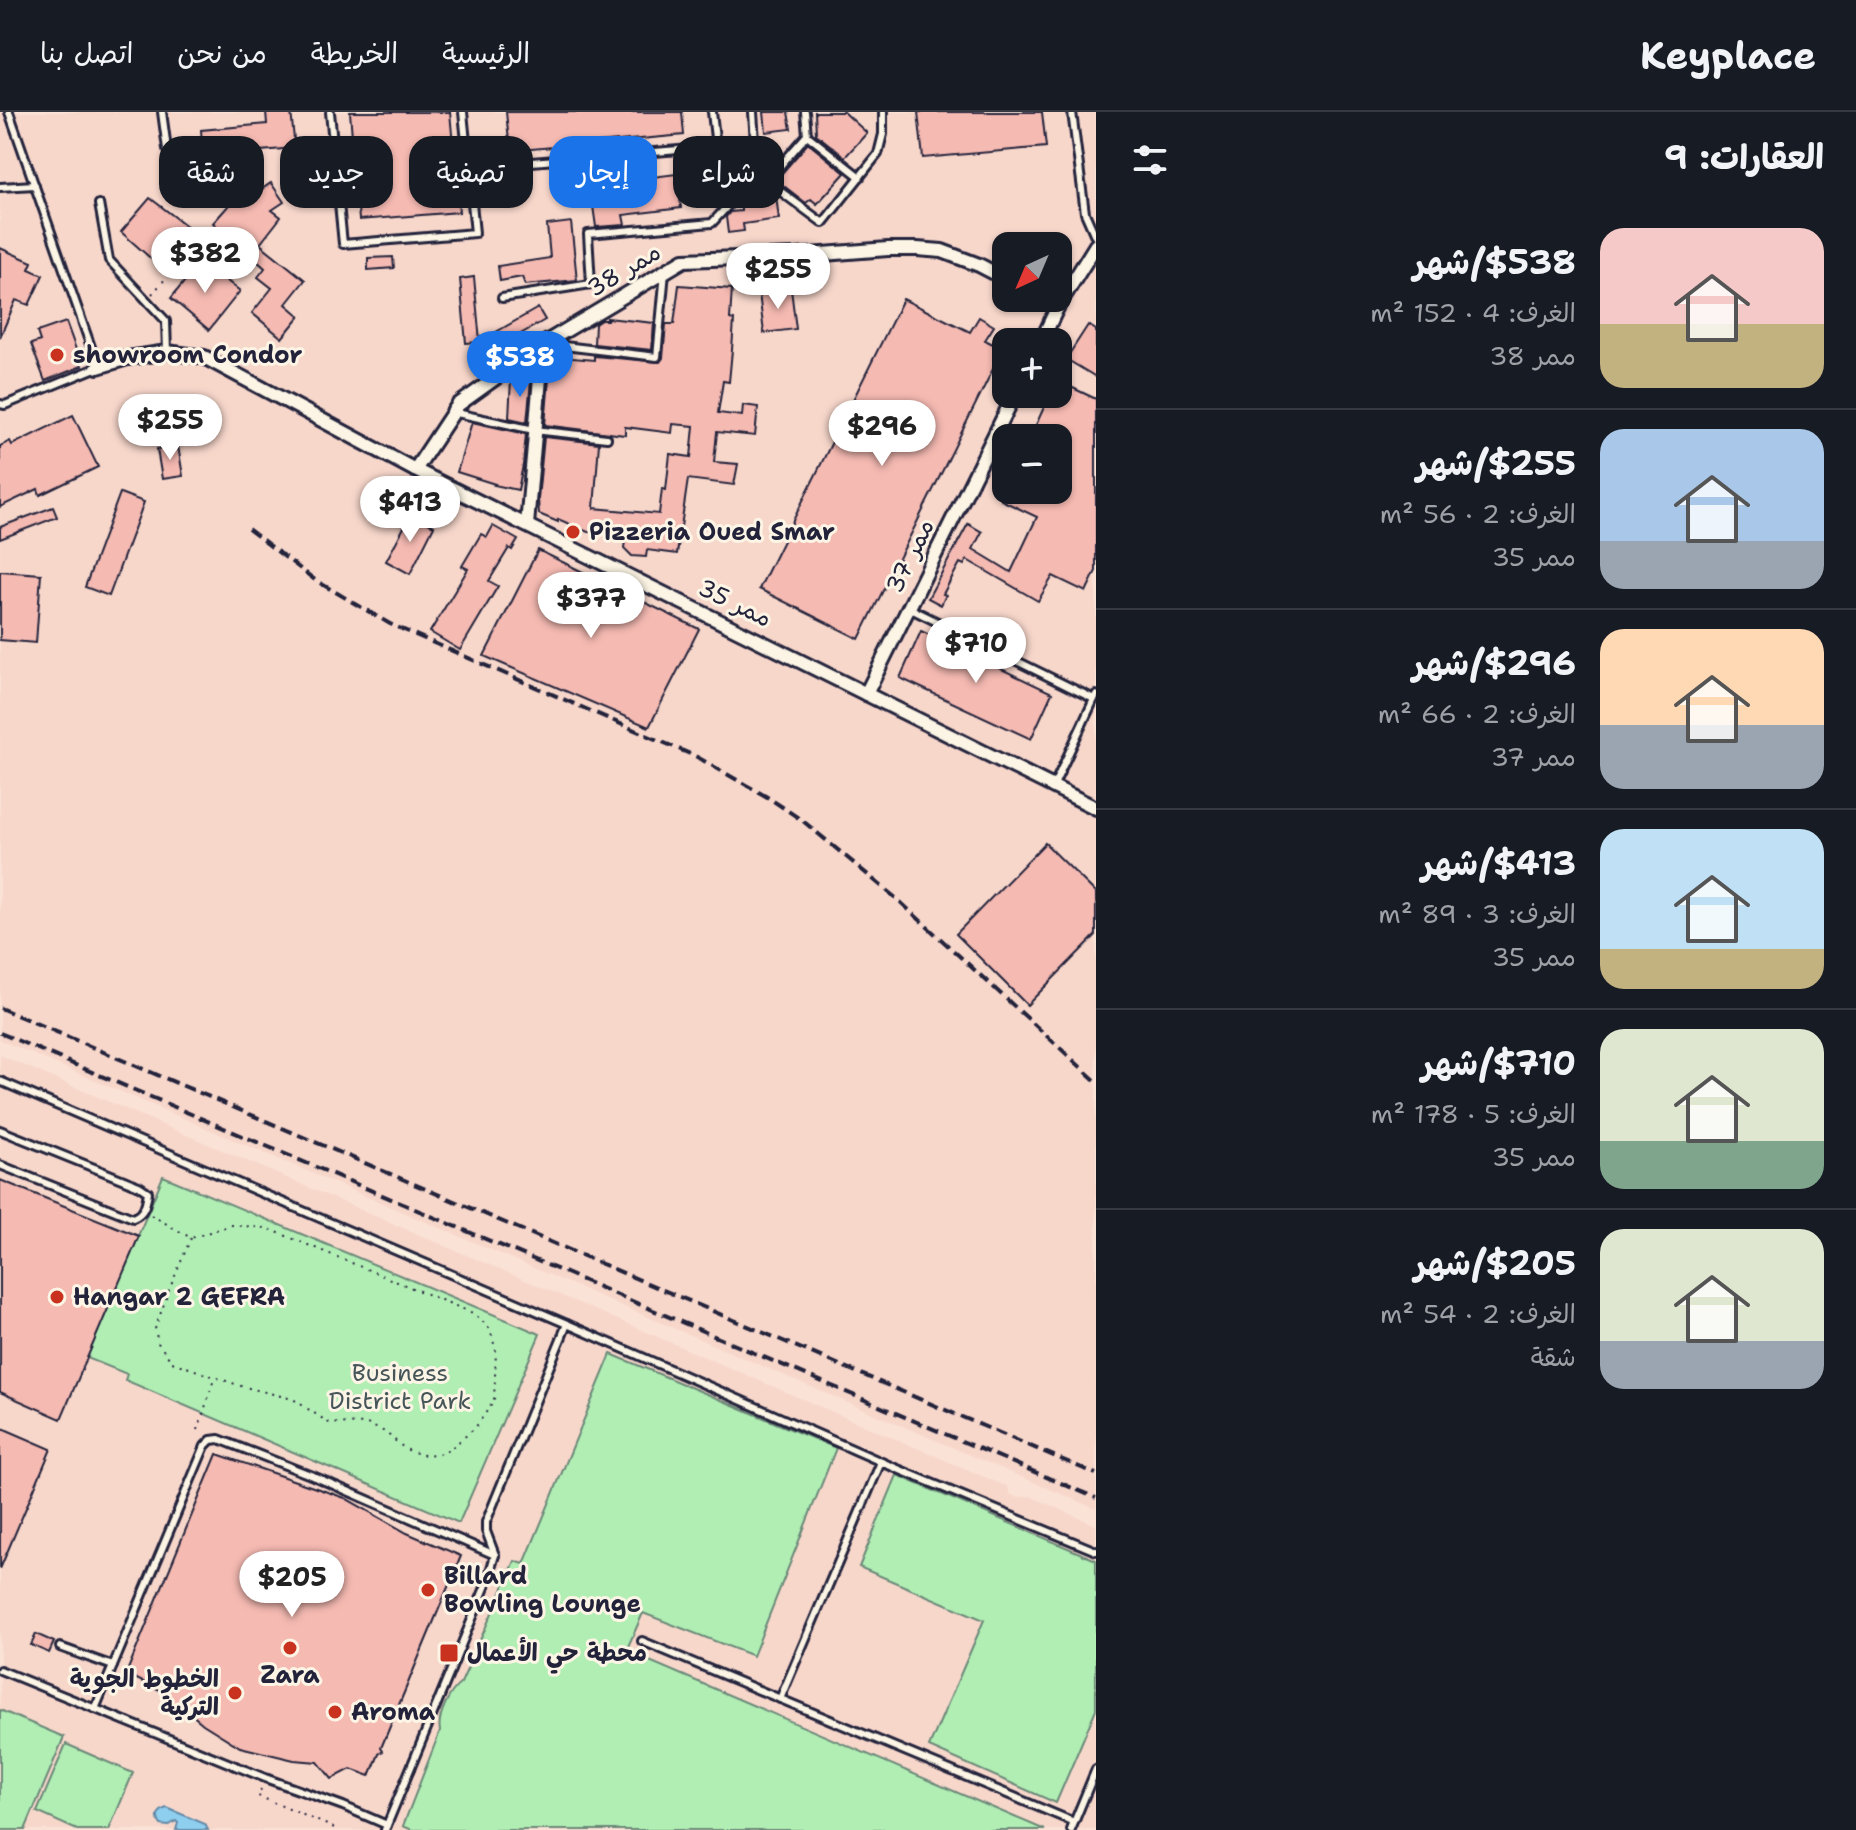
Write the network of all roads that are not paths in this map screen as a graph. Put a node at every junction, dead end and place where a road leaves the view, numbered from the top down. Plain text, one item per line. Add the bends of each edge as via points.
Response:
1 (9, 112) edge
2 (162, 112) edge
3 (330, 112) edge
4 (463, 112) edge
5 (712, 112) edge
6 (753, 112) edge
7 (805, 112) edge
8 (883, 112) edge
9 (1072, 112) edge
10 (807, 135) junction
11 (165, 136) edge
12 (755, 136) edge
13 (784, 161) edge
14 (533, 162) edge
15 (860, 177) junction
16 (35, 185) junction
17 (0, 187) edge
18 (784, 194) edge
19 (99, 204) dead end
20 (726, 208) edge
21 (1096, 238) edge
22 (1096, 245) edge
23 (665, 272) junction
24 (992, 272) edge
25 (1072, 284) edge
26 (502, 298) dead end
27 (543, 344) junction
28 (167, 352) junction
29 (98, 367) junction
30 (0, 404) edge
31 (1008, 408) edge
32 (452, 412) junction
33 (534, 430) junction
34 (607, 438) dead end
35 (415, 470) junction
36 (527, 525) junction
37 (909, 608) junction
38 (866, 694) junction
39 (1095, 697) edge
40 (1053, 787) junction
41 (1096, 808) edge
42 (0, 1081) edge
43 (0, 1130) edge
44 (0, 1165) edge
45 (567, 1324) junction
46 (881, 1462) junction
47 (1096, 1551) edge
48 (495, 1555) junction
49 (642, 1641) dead end
50 (60, 1647) dead end
51 (113, 1666) junction
52 (0, 1670) edge
53 (780, 1699) junction
54 (95, 1709) junction
55 (1096, 1769) edge
56 (1073, 1826) edge
57 (386, 1828) edge

1 - 16 lane
2 - 11 lane
3 - 4 lane via 343,244 475,233
5 - 14 lane via 716,147
6 - 12 lane
7 - 10 lane
8 - 15 lane via 878,154
9 - 21 lane via 1085,213
10 - 13 lane
10 - 15 lane
15 - 18 lane via 823,223
16 - 17 lane
16 - 29 lane
19 - 28 lane via 109,260 166,321
20 - 26 lane via 712,223 588,234 591,284
22 - 25 street
23 - 24 street, ممر 38 via 684,260 888,249 942,251
23 - 27 street, ممر 38
23 - 27 lane via 657,357
27 - 32 street, ممر 38
27 - 33 street
28 - 29 street, ممر 35
28 - 35 street, ممر 35 via 204,357
29 - 30 lane, ممر 35
31 - 37 street, ممر 37
32 - 33 lane
32 - 35 street, ممر 38
33 - 34 lane
33 - 36 street
35 - 36 street, ممر 35
36 - 38 street, ممر 35
37 - 38 street, ممر 37
37 - 39 lane
38 - 40 street, ممر 35
39 - 40 lane
40 - 41 street, ممر 35
42 - 45 lane
43 - 44 lane via 148,1192 143,1210 133,1218
45 - 46 lane
45 - 48 lane via 486,1522
46 - 47 lane
46 - 53 lane
48 - 51 lane via 215,1439 205,1446
48 - 57 lane
49 - 53 lane
50 - 51 lane
51 - 54 lane
52 - 54 lane
53 - 56 lane
54 - 57 lane via 343,1806
55 - 56 lane

